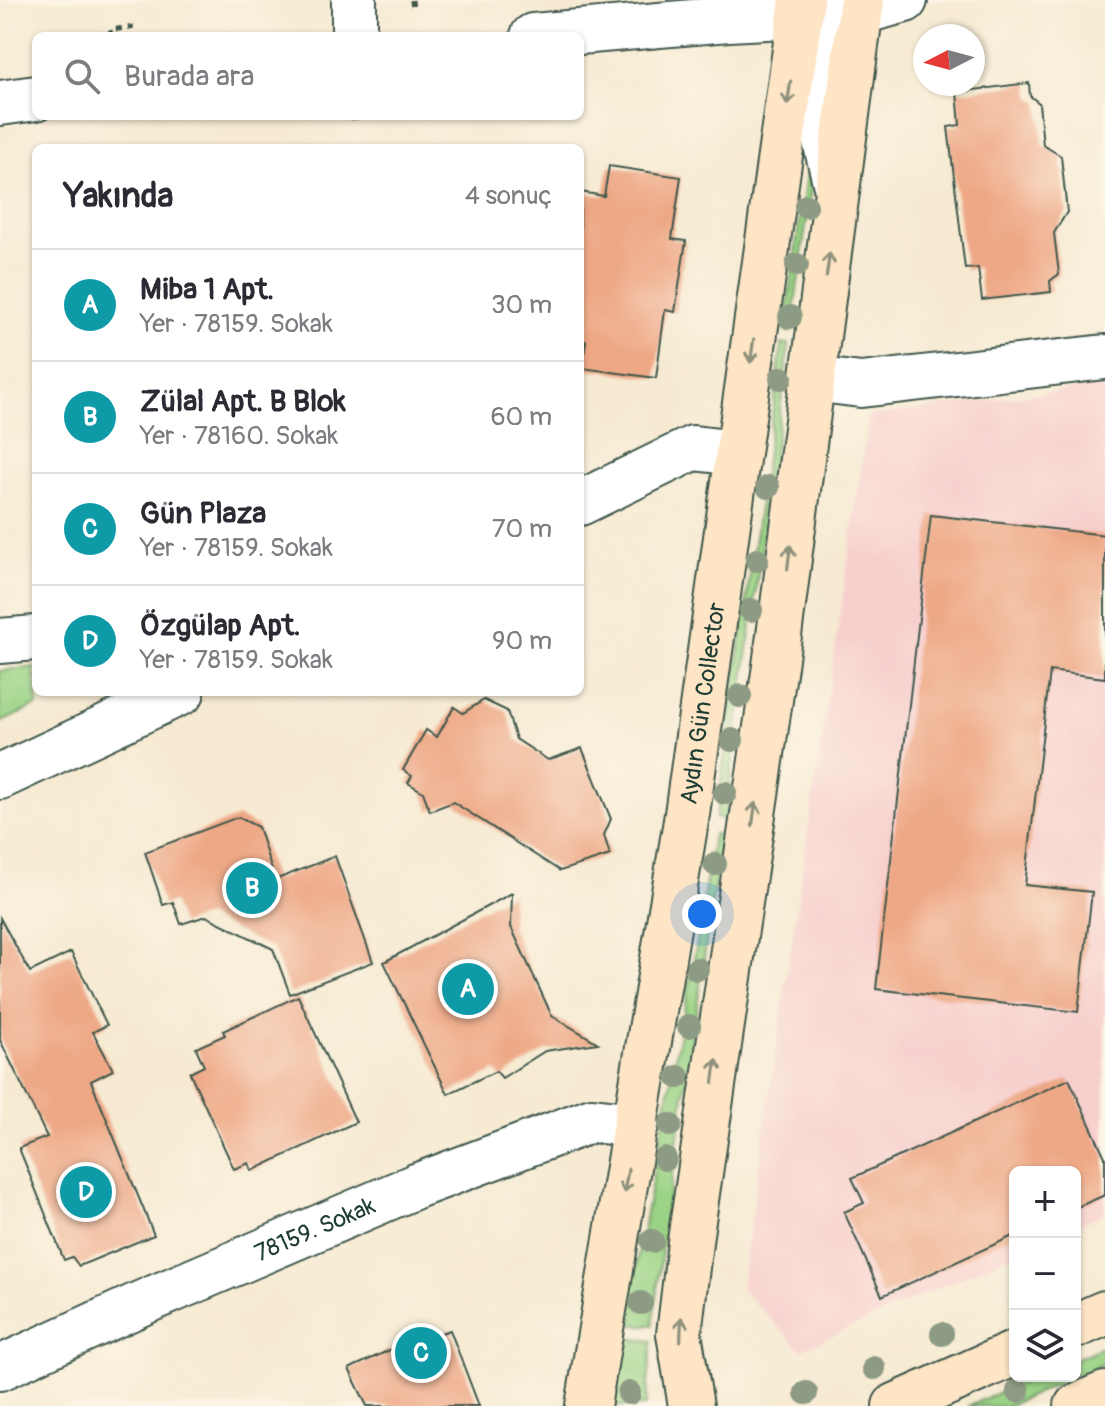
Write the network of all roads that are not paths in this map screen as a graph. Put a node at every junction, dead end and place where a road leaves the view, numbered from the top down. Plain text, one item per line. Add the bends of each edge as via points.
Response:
1 (354, 0) edge
2 (905, 0) edge
3 (831, 7) edge
4 (354, 32) edge
5 (579, 32) edge
6 (32, 99) edge
7 (0, 103) edge
8 (1105, 357) edge
9 (812, 379) junction
10 (737, 453) junction
11 (584, 501) edge
12 (32, 638) edge
13 (0, 641) edge
14 (173, 696) edge
15 (0, 777) edge
16 (636, 1125) junction
17 (1105, 1313) edge
18 (1081, 1323) edge
19 (1009, 1356) edge
20 (0, 1368) edge
21 (1105, 1394) edge
22 (588, 1406) edge
23 (691, 1406) edge
24 (895, 1406) edge
25 (1077, 1406) edge

1 - 4 street
2 - 3 street
3 - 5 street
9 -> 3 main road via 838,193
3 -> 10 main road, Aydın Gün Collector
6 - 7 street
8 - 9 street via 861,385
23 -> 9 main road via 679,1334
10 - 11 street via 693,448
10 - 16 main road, Aydın Gün Collector
12 - 13 street
14 - 15 street
16 - 20 street, 78159. Sokak via 592,1120 416,1186
16 -> 22 main road, Aydın Gün Collector
17 - 18 main road
19 - 24 main road
21 - 25 main road

